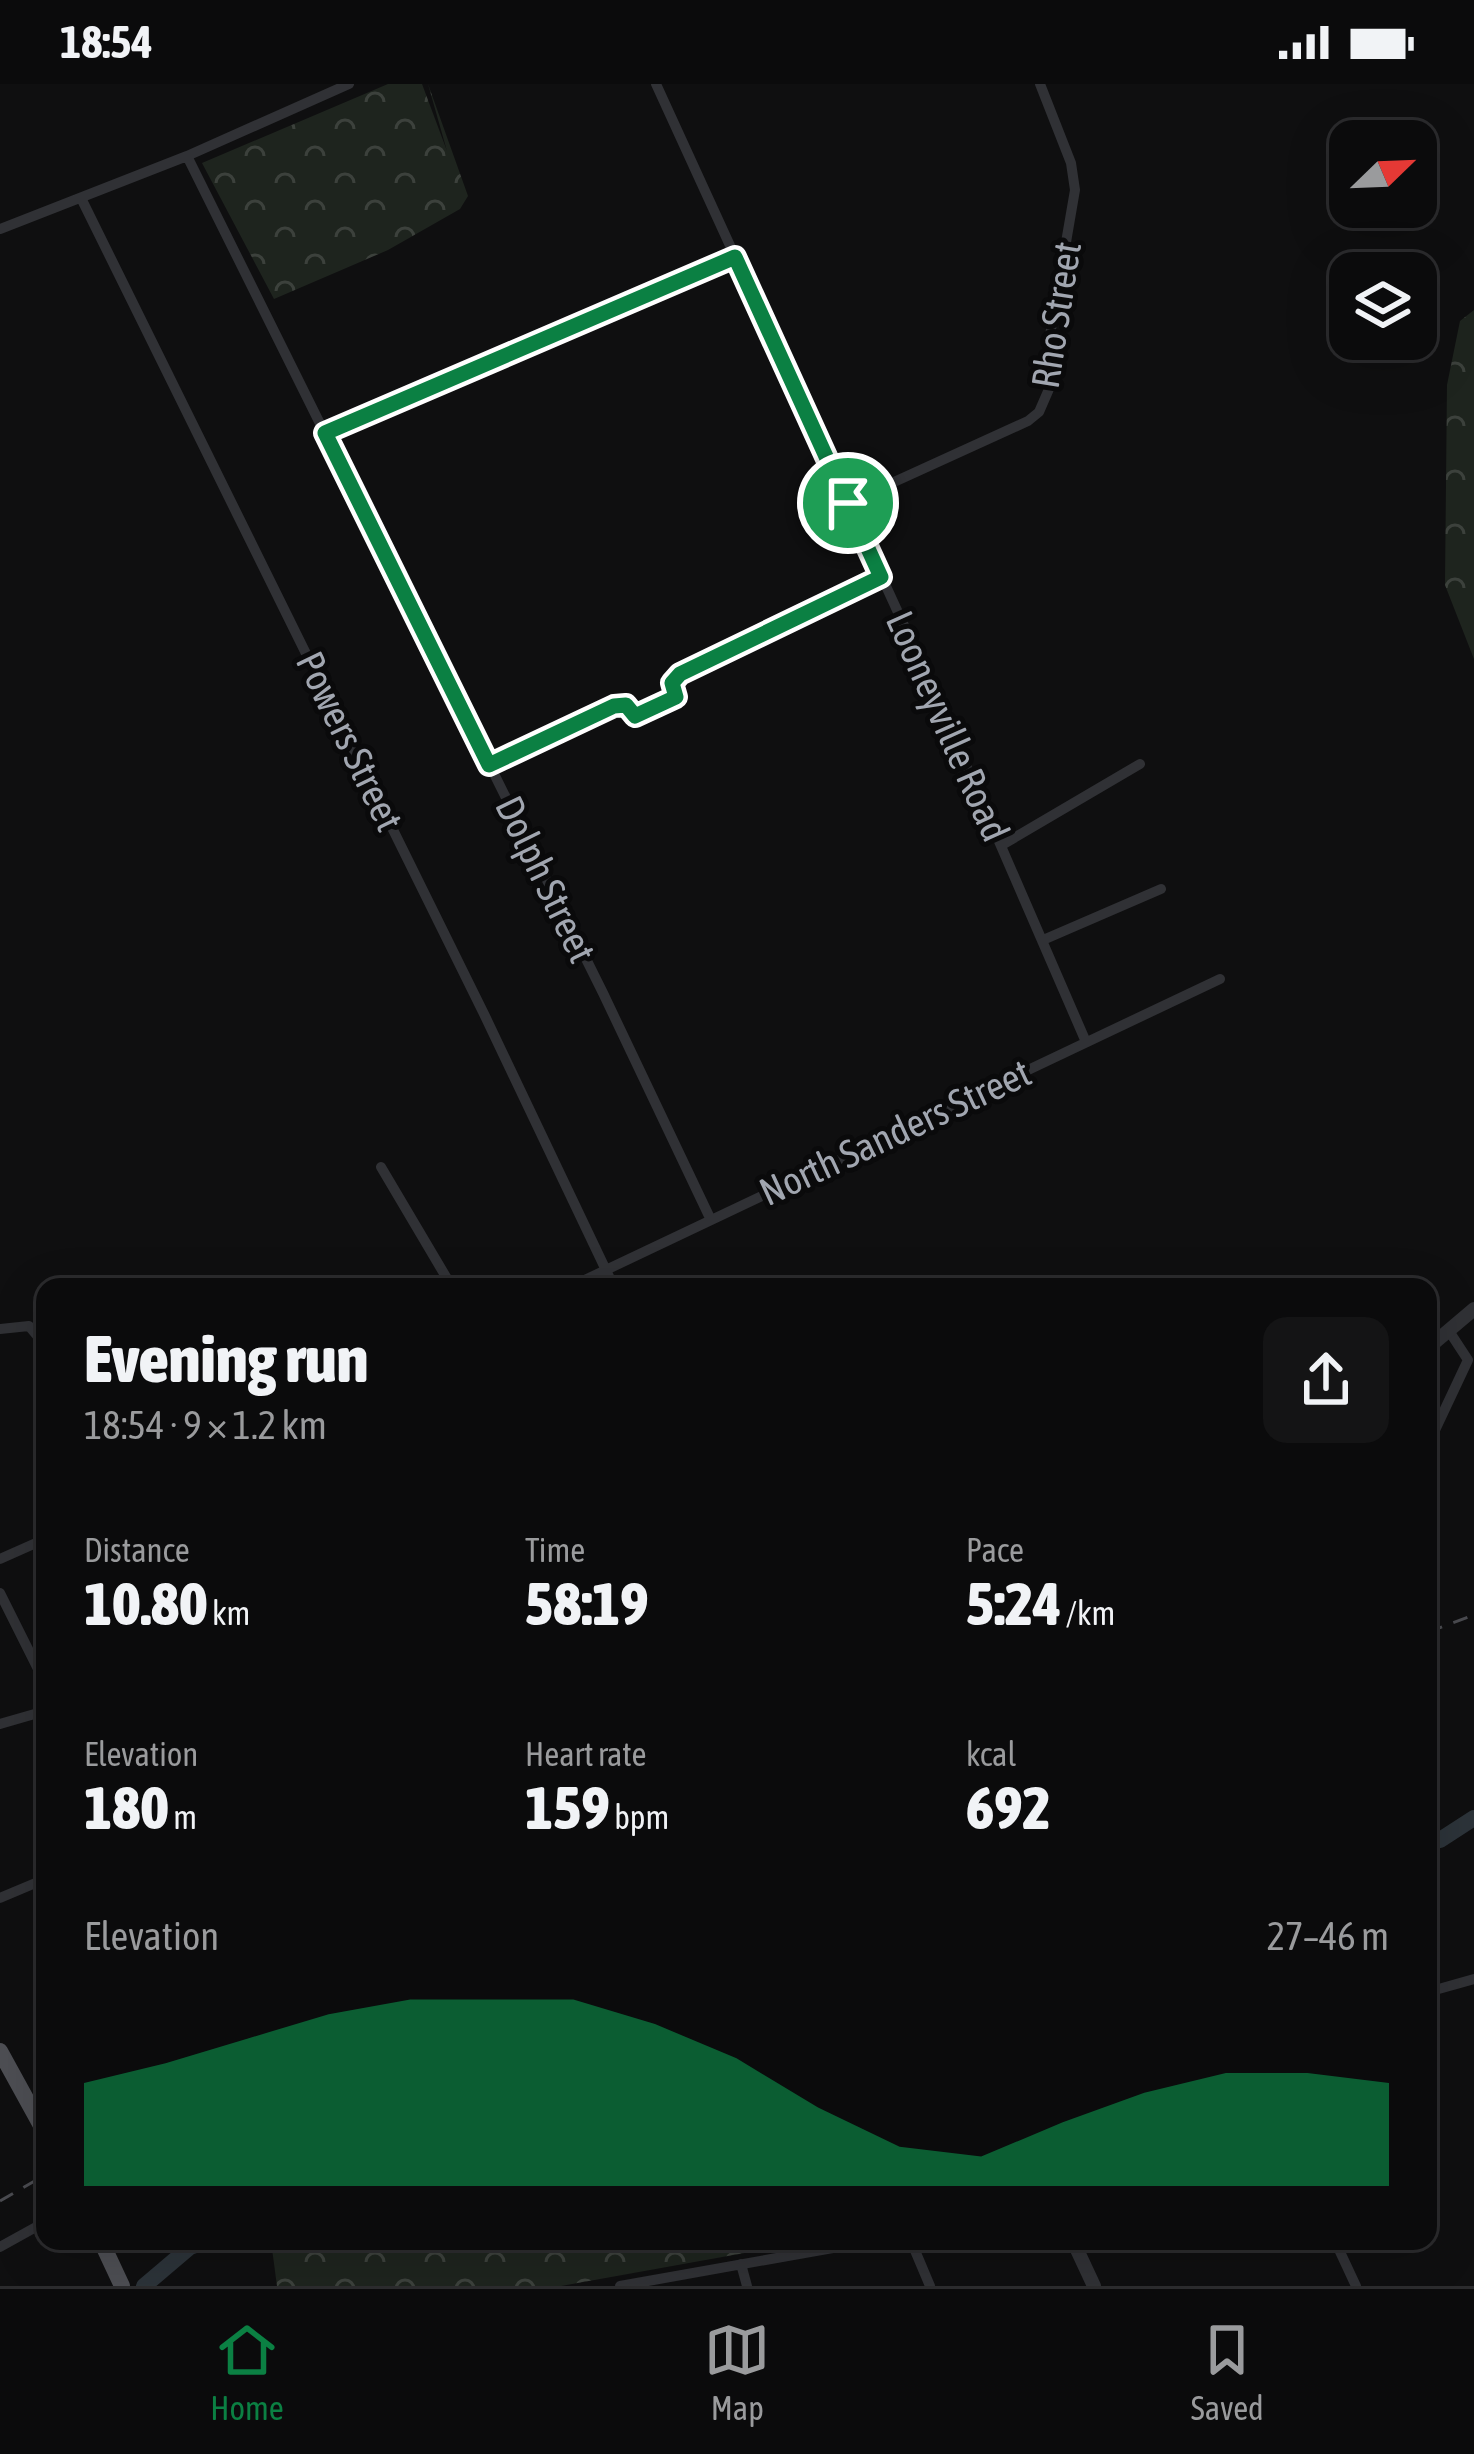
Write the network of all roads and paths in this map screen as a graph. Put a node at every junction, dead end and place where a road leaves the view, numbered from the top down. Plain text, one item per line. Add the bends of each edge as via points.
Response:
1 (349, 84) edge
2 (656, 84) edge
3 (1040, 84) edge
4 (187, 156) junction
5 (81, 198) junction
6 (0, 229) edge
7 (735, 257) junction
8 (325, 433) junction
9 (848, 503) junction
10 (881, 577) junction
11 (1140, 764) dead end
12 (489, 765) junction
13 (1002, 845) junction
14 (1161, 889) dead end
15 (1043, 940) junction
16 (1220, 979) dead end
17 (1086, 1042) junction
18 (382, 1167) dead end
19 (710, 1218) junction
20 (606, 1270) junction
21 (447, 1278) edge
22 (589, 1278) edge
23 (610, 1278) edge
24 (1474, 1310) edge
25 (0, 1329) edge
26 (1449, 1330) junction
27 (36, 1334) edge
28 (1437, 1340) edge
29 (1437, 1426) edge
30 (36, 1542) edge
31 (0, 1559) edge
32 (0, 1593) edge
33 (36, 1665) edge
34 (36, 1714) edge
35 (0, 1724) edge
36 (36, 1883) edge
37 (0, 1898) edge
38 (1474, 1979) edge
39 (1437, 1989) edge
40 (0, 2051) edge
41 (7, 2080) edge
42 (36, 2120) edge
43 (36, 2227) edge
44 (0, 2246) edge
45 (105, 2250) edge
46 (820, 2250) edge
47 (915, 2250) edge
48 (1077, 2250) edge
49 (1339, 2250) edge
50 (740, 2264) junction
51 (121, 2283) edge
52 (620, 2286) edge
53 (747, 2286) edge
54 (930, 2286) edge
55 (1094, 2286) edge
56 (1356, 2286) edge

1 - 4 street
2 - 7 street, Looneyville Road
3 - 9 street, Rho Street via 1075,190 1044,404 1028,422
4 - 5 street
4 - 8 street, Dolph Street
5 - 6 street
5 - 20 street, Powers Street
7 - 8 street
7 - 9 street, Looneyville Road
8 - 12 street, Dolph Street
9 - 10 street, Looneyville Road
10 - 12 street via 680,674 672,683 676,697 635,716 626,705 614,706
10 - 13 street, Looneyville Road
11 - 13 street
12 - 19 street, Dolph Street
13 - 15 street, Looneyville Road
14 - 15 street
15 - 17 street, Looneyville Road
16 - 17 street, North Sanders Street
17 - 19 street, North Sanders Street
18 - 21 street
19 - 20 street, North Sanders Street
20 - 22 street, North Sanders Street
20 - 23 street, Powers Street
24 - 26 street
25 - 27 street via 29,1326
26 - 28 street
26 - 29 street via 1468,1360
30 - 31 street
32 - 33 street
34 - 35 street
36 - 37 street
38 - 39 street
40 - 41 main road
41 - 42 main road
43 - 44 street
45 - 51 main road
46 - 50 street
47 - 54 street
48 - 55 street
49 - 56 street
50 - 52 street
50 - 53 street

